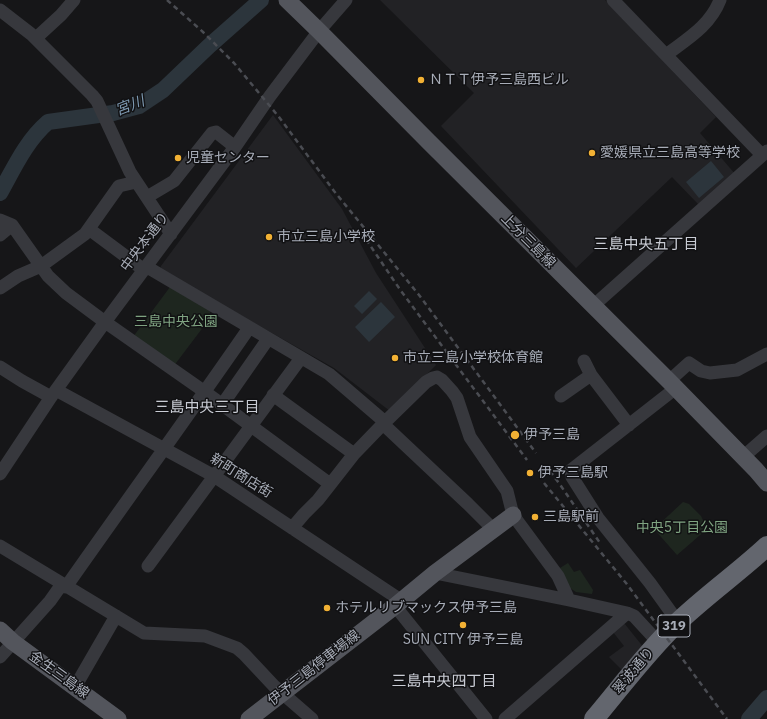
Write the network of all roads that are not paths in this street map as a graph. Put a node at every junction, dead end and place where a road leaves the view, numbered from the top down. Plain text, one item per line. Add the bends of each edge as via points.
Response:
1 (74, 0) edge
2 (287, 0) edge
3 (346, 0) edge
4 (613, 0) edge
5 (720, 0) edge
6 (0, 10) edge
7 (320, 31) junction
8 (36, 38) junction
9 (666, 55) junction
10 (235, 147) junction
11 (765, 153) edge
12 (136, 182) junction
13 (146, 197) junction
14 (6, 223) edge
15 (89, 228) junction
16 (171, 234) junction
17 (0, 235) edge
18 (41, 266) junction
19 (145, 268) junction
20 (0, 288) edge
21 (593, 306) junction
22 (105, 322) junction
23 (249, 328) junction
24 (268, 339) junction
25 (767, 354) edge
26 (301, 358) junction
27 (584, 362) dead end
28 (0, 367) edge
29 (591, 375) junction
30 (672, 384) junction
31 (205, 392) junction
32 (54, 394) junction
33 (273, 395) junction
34 (561, 396) dead end
35 (222, 405) junction
36 (384, 423) junction
37 (628, 425) junction
38 (250, 426) junction
39 (767, 436) edge
40 (164, 449) junction
41 (354, 454) junction
42 (743, 457) junction
43 (0, 474) edge
44 (214, 476) junction
45 (767, 483) edge
46 (330, 484) junction
47 (513, 515) junction
48 (292, 528) junction
49 (493, 529) junction
50 (0, 546) edge
51 (767, 546) edge
52 (148, 566) dead end
53 (435, 573) junction
54 (64, 585) junction
55 (569, 600) junction
56 (398, 603) junction
57 (627, 613) junction
58 (116, 616) junction
59 (678, 622) junction
60 (0, 630) edge
61 (14, 642) junction
62 (658, 642) junction
63 (0, 657) edge
64 (75, 687) junction
65 (283, 692) junction
66 (310, 718) edge
67 (118, 719) edge
68 (249, 719) edge
69 (486, 719) edge
70 (504, 719) edge
71 (594, 719) edge

1 - 8 street
2 - 7 main road, 上分三島線
3 - 7 street, 中央本通り
4 - 9 street
5 - 9 street via 711,17 701,28
6 - 8 street
7 - 10 street, 中央本通り
7 - 21 main road, 上分三島線
8 - 12 street via 92,94
9 - 11 street
10 - 13 street via 216,132 212,133 174,182
10 - 16 street, 中央本通り
11 - 21 street
12 - 13 street
12 - 15 street via 120,186
13 - 16 street
14 - 17 street
14 - 18 street
15 - 18 street via 85,234
15 - 19 street
16 - 19 street, 中央本通り
18 - 20 street via 18,276
18 - 22 street via 66,293
19 - 22 street, 中央本通り
19 - 23 street
21 - 30 main road, 上分三島線
22 - 31 street
22 - 32 street, 中央本通り
23 - 24 street
23 - 31 street
24 - 26 street
24 - 35 street
25 - 30 street via 736,370 710,373 700,371 689,363
26 - 33 street
26 - 36 street via 329,374
27 - 29 street
28 - 32 street, 新町商店街 via 22,382
29 - 34 street
29 - 37 street
30 - 37 street
30 - 42 main road, 上分三島線
31 - 35 street
31 - 40 street
32 - 40 street, 新町商店街
32 - 43 street, 中央本通り
33 - 38 street
33 - 41 street
35 - 38 street
36 - 41 street
36 - 47 street via 426,382 437,377 442,380 457,398 470,437 507,490
36 - 49 street
37 - 59 street via 572,470 572,477 598,518
38 - 44 street
38 - 46 street
39 - 42 street
40 - 44 street, 新町商店街
40 - 54 street
41 - 46 street
42 - 45 main road, 上分三島線
44 - 48 street, 新町商店街
44 - 52 street
46 - 48 street
47 - 49 main road, 伊予三島停車場線
47 - 55 street via 558,576
48 - 56 street, 新町商店街
49 - 53 main road, 伊予三島停車場線
50 - 54 street
51 - 59 highway, 翠波通り / 319
53 - 55 street
53 - 56 main road, 伊予三島停車場線
54 - 58 street
54 - 61 street
55 - 57 street
56 - 65 main road, 伊予三島停車場線
56 - 69 street, 新町商店街
57 - 62 street via 634,616
57 - 70 street
58 - 64 street
58 - 65 street via 144,633 205,636 234,646
59 - 62 highway, 翠波通り / 319
60 - 61 main road, 金生三島線
61 - 63 street
61 - 64 main road, 金生三島線
62 - 71 highway, 翠波通り / 319
64 - 67 main road, 金生三島線
65 - 66 street
65 - 68 main road, 伊予三島停車場線

